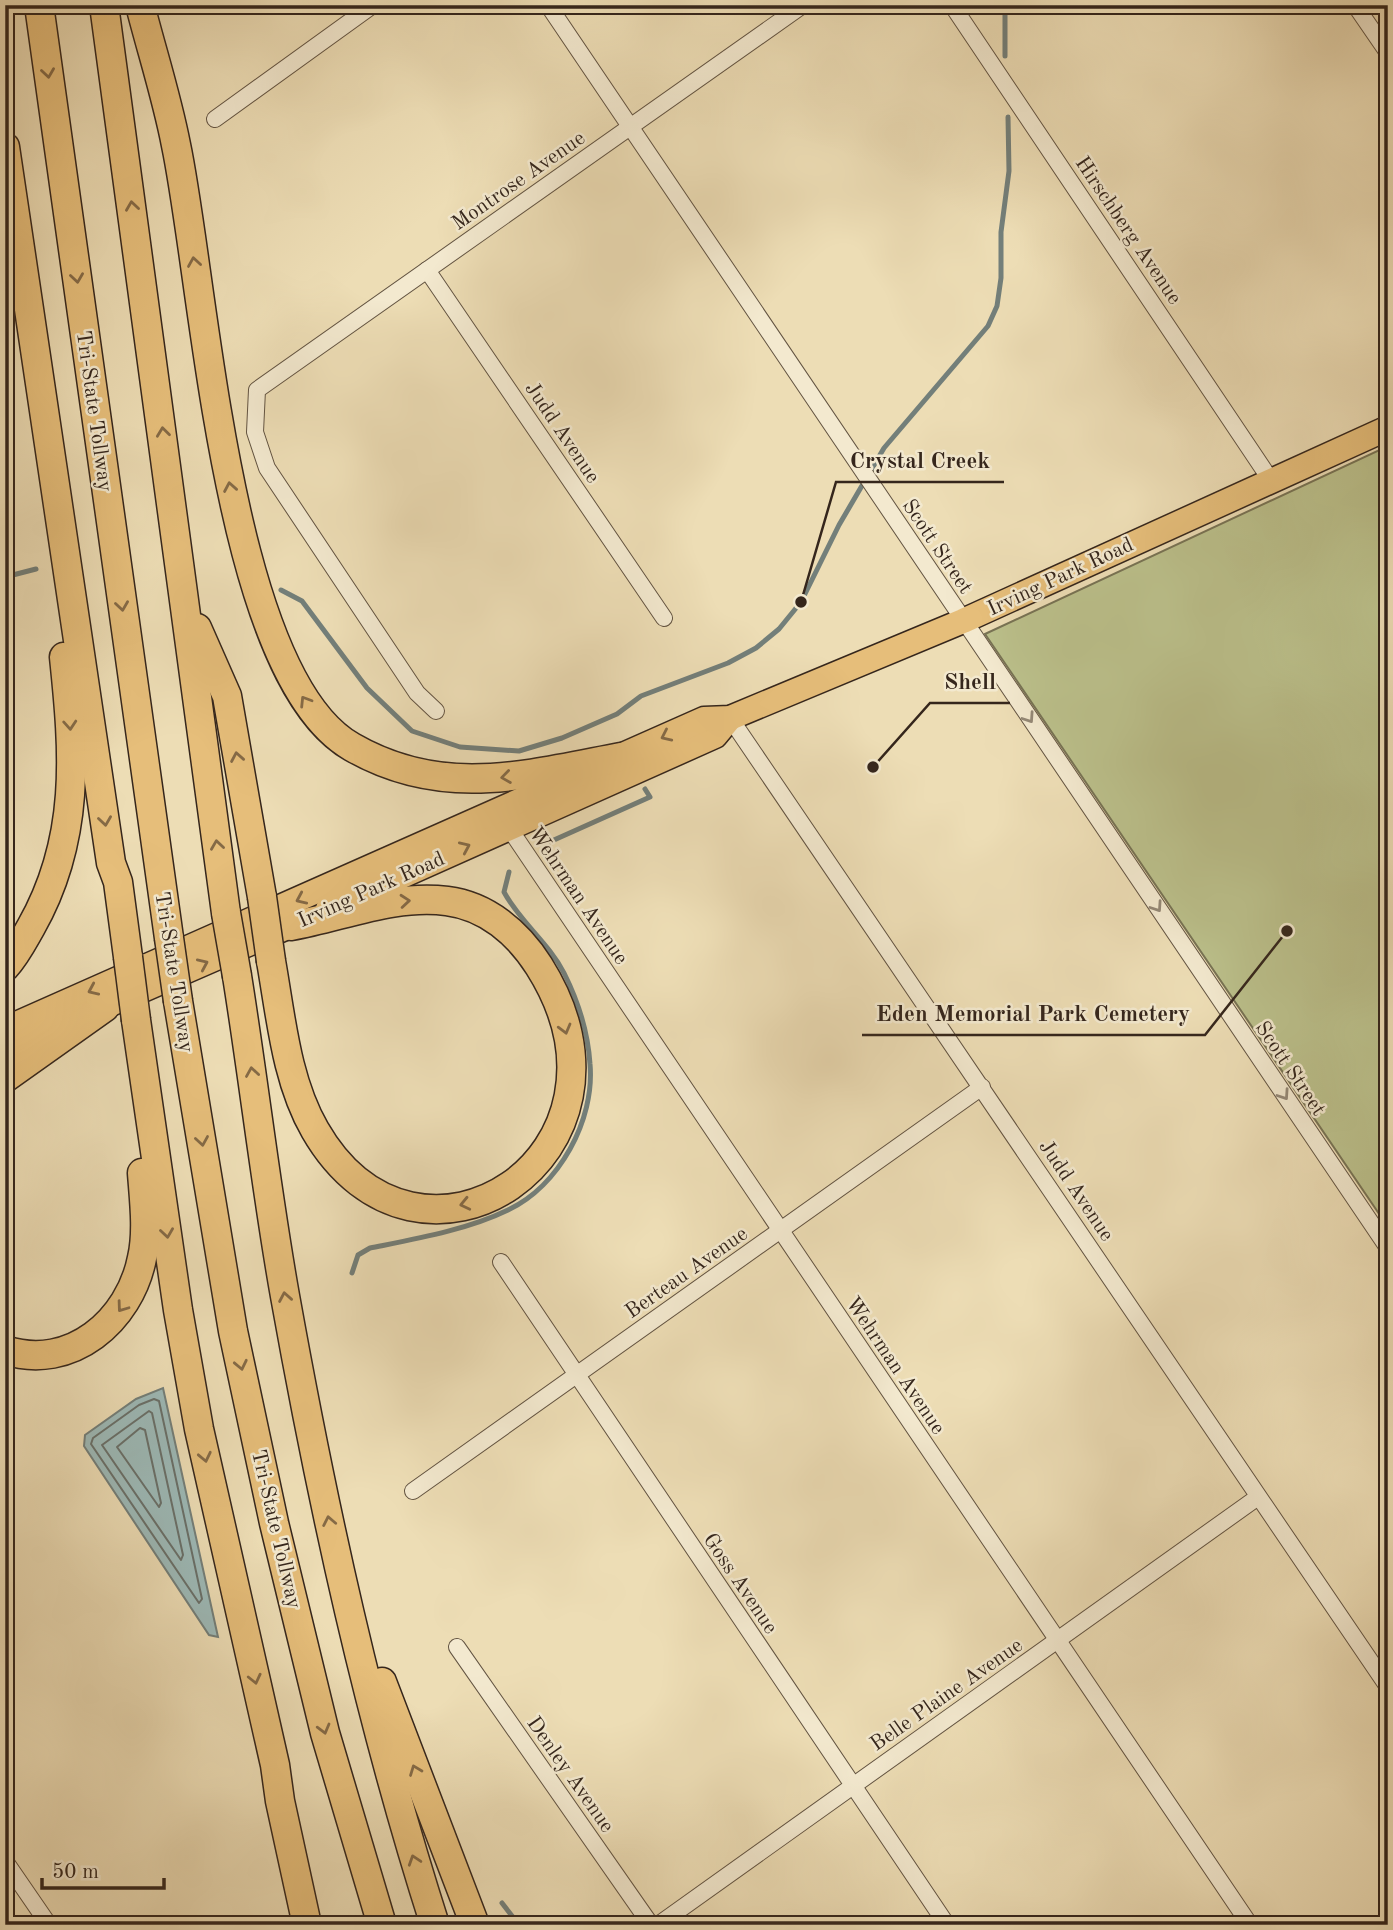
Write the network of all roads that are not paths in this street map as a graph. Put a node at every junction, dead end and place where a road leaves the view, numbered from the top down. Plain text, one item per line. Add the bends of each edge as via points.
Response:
1 (39, 5) edge
2 (104, 5) edge
3 (139, 5) edge
4 (373, 5) edge
5 (548, 5) edge
6 (803, 5) edge
7 (952, 5) edge
8 (1355, 5) edge
9 (1388, 53) edge
10 (215, 119) dead end
11 (631, 127) junction
12 (5, 146) edge
13 (427, 270) junction
14 (30, 317) junction
15 (1388, 428) edge
16 (1270, 479) junction
17 (184, 597) junction
18 (664, 618) dead end
19 (963, 621) junction
20 (436, 711) dead end
21 (730, 718) junction
22 (621, 757) junction
23 (509, 828) junction
24 (291, 926) junction
25 (5, 967) edge
26 (105, 1007) junction
27 (132, 1022) junction
28 (5, 1029) edge
29 (5, 1050) edge
30 (5, 1078) edge
31 (982, 1087) junction
32 (779, 1231) junction
33 (1388, 1248) edge
34 (502, 1262) dead end
35 (5, 1350) edge
36 (576, 1375) junction
37 (414, 1491) dead end
38 (1258, 1497) junction
39 (338, 1568) junction
40 (1057, 1640) junction
41 (457, 1647) dead end
42 (1388, 1687) edge
43 (275, 1765) junction
44 (852, 1787) junction
45 (5, 1861) edge
46 (49, 1925) edge
47 (307, 1925) edge
48 (327, 1925) edge
49 (382, 1925) edge
50 (435, 1925) edge
51 (475, 1925) edge
52 (651, 1925) edge
53 (657, 1925) edge
54 (947, 1925) edge
55 (1250, 1925) edge

1 -> 49 highway, Tri-State Tollway, bridge via 178,1002 233,1331 324,1733
17 -> 2 highway
22 -> 3 highway via 480,780 425,776 350,746 327,730 302,697 274,637 231,494 176,145
4 - 10 street
5 - 11 street, Scott Street
6 - 11 street, Montrose Avenue
7 - 16 street, Hirschberg Avenue
8 - 9 street
11 - 13 street, Montrose Avenue
11 - 19 street, Scott Street
12 - 14 highway
13 - 18 street, Judd Avenue
13 - 20 street, Montrose Avenue via 257,390 255,432 267,468 417,693
14 -> 25 highway via 26,361 62,633 74,764 60,860 43,906
14 -> 27 highway, bridge via 111,863 118,882
15 - 16 main road, Irving Park Road
16 - 19 main road, Irving Park Road
24 -> 17 highway, bridge via 415,900 467,905 500,922 543,973 568,1034 570,1095 552,1143 527,1172 508,1188 464,1206 410,1206 359,1182 329,1152 304,1107 289,1061 227,696
39 -> 17 highway, bridge via 284,1294
19 - 21 main road, Irving Park Road
19 -> 33 street, Scott Street
21 -> 22 main road, Irving Park Road via 704,719
21 - 23 main road, Irving Park Road via 715,736
21 - 31 street, Judd Avenue
22 -> 28 main road, Irving Park Road
24 -> 23 main road, Irving Park Road
23 - 32 street, Wehrman Avenue
26 -> 24 main road, Irving Park Road
26 - 29 main road, Irving Park Road
26 - 30 highway
27 -> 35 highway via 144,1202 143,1257 128,1303 108,1325 65,1352 33,1355
27 -> 43 highway via 200,1429
31 - 32 street, Berteau Avenue
31 - 38 street, Judd Avenue
32 - 36 street, Berteau Avenue
32 - 40 street, Wehrman Avenue
34 - 36 street, Goss Avenue
36 - 37 street, Berteau Avenue
36 - 44 street, Goss Avenue
38 - 40 street, Belle Plaine Avenue
38 - 42 street, Judd Avenue
50 -> 39 highway via 397,1806
51 -> 39 highway
40 - 44 street, Belle Plaine Avenue
40 - 55 street, Wehrman Avenue
41 - 52 street, Denley Avenue
43 - 47 highway
43 - 48 highway
44 - 53 street, Belle Plaine Avenue
44 - 54 street, Goss Avenue
45 - 46 street

